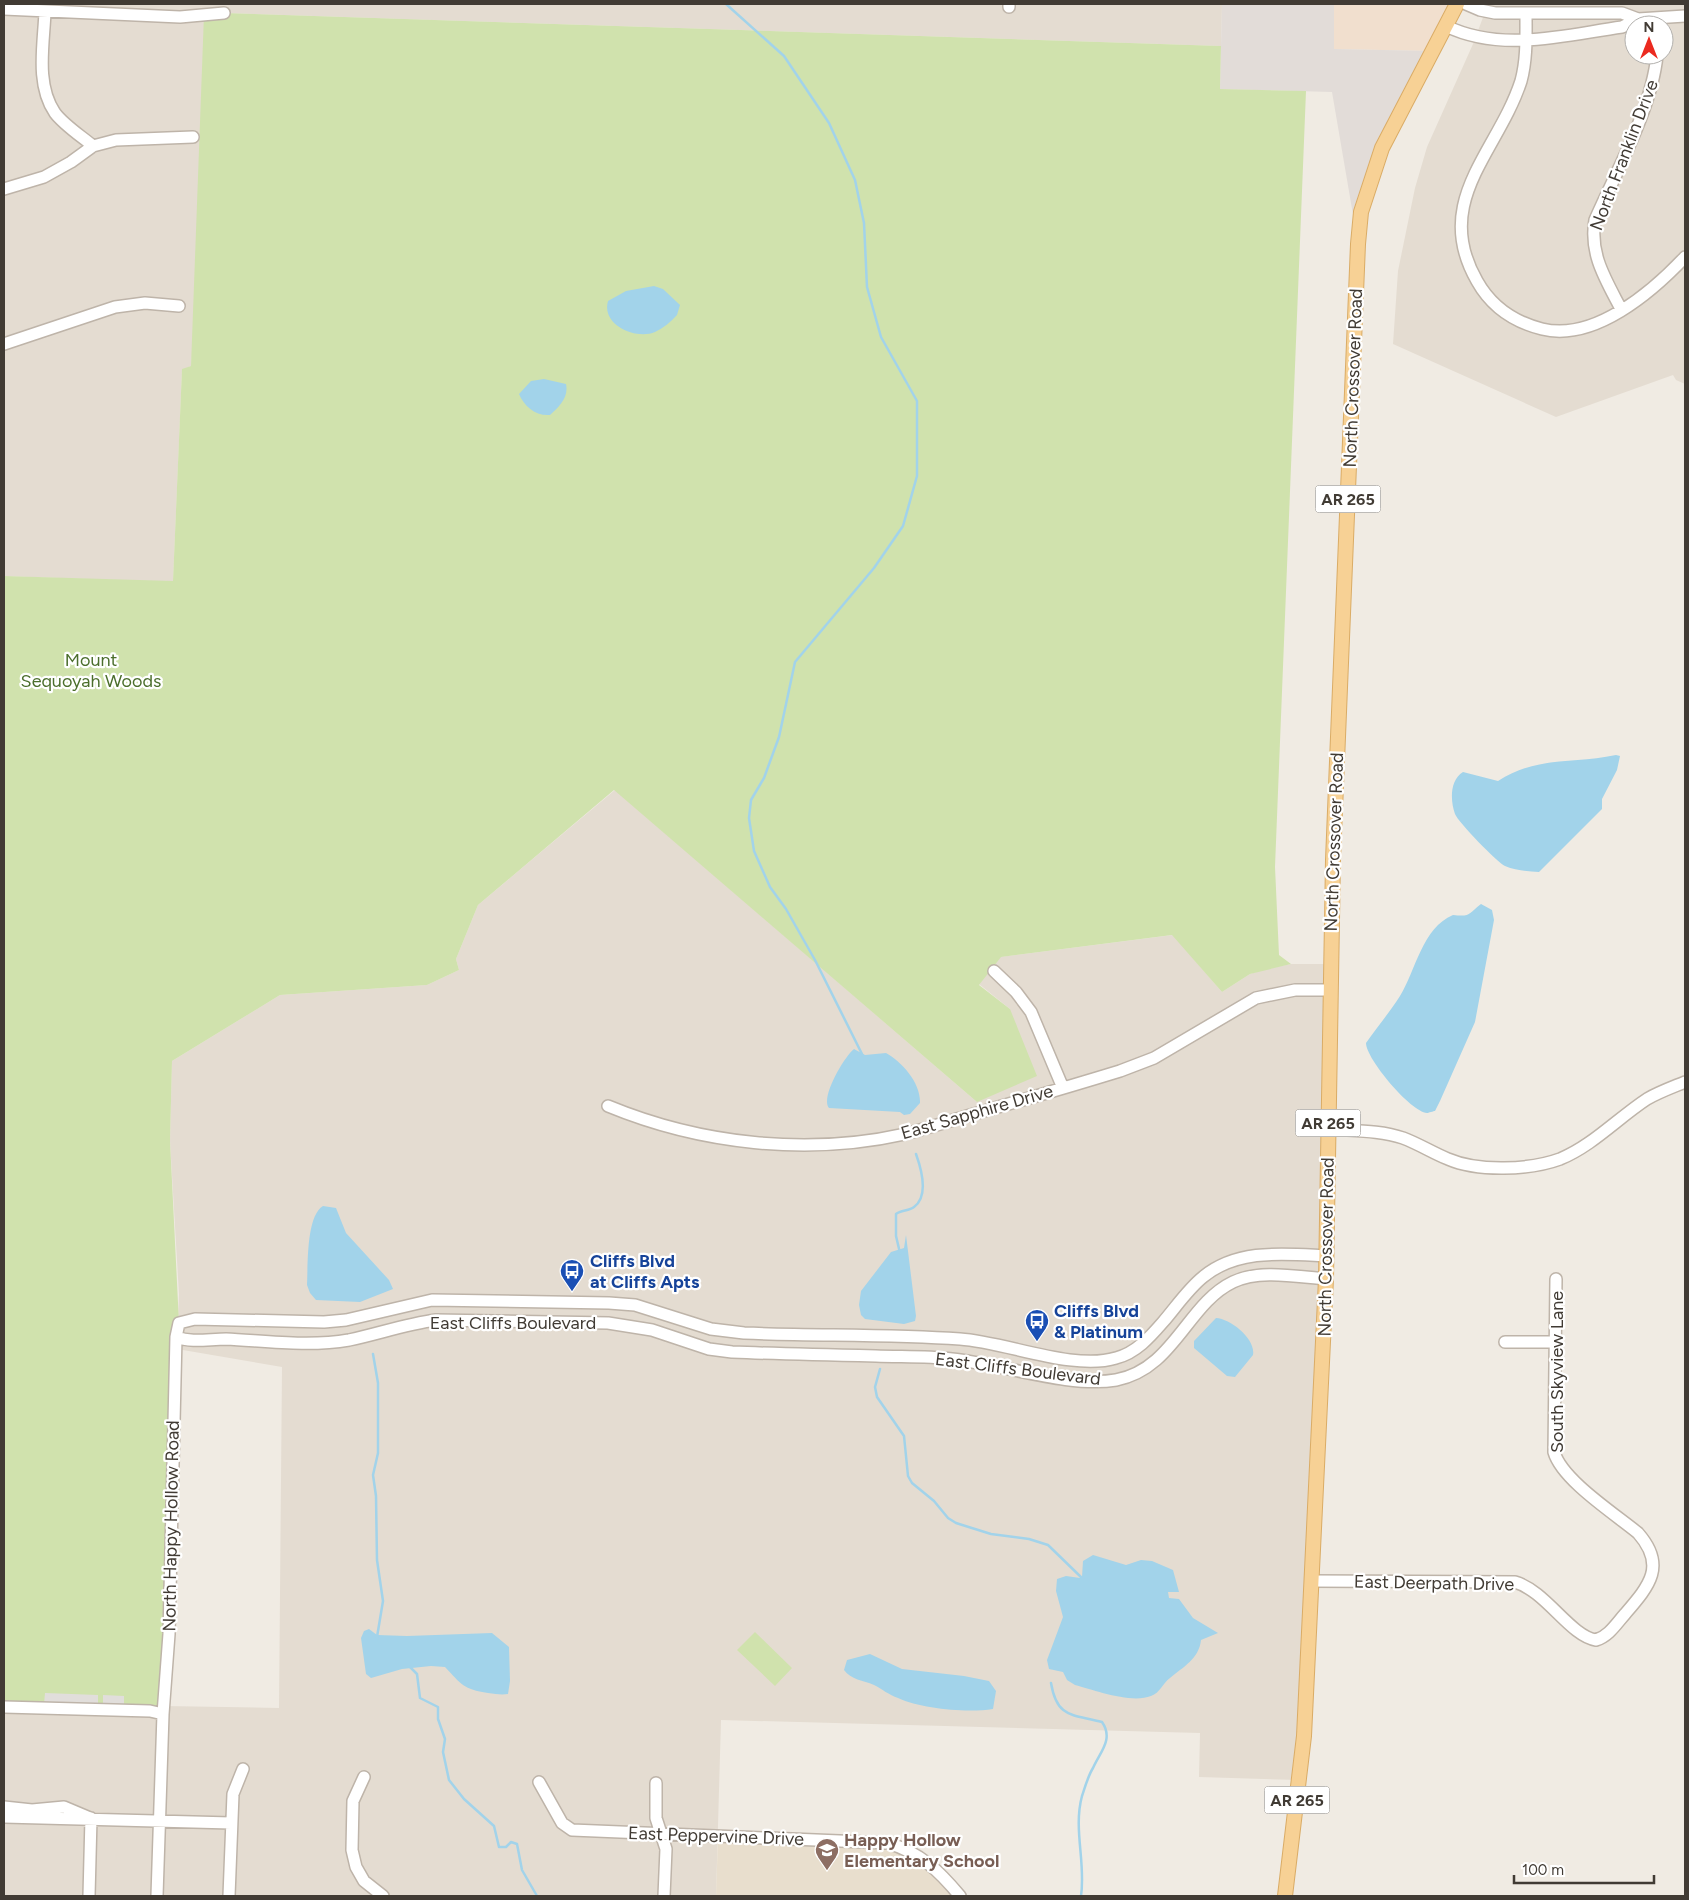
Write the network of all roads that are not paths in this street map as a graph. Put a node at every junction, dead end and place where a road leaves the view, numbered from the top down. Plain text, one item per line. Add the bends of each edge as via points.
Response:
1 (1458, 4) edge
2 (1466, 4) edge
3 (4, 9) edge
4 (45, 10) junction
5 (224, 13) dead end
6 (1526, 13) junction
7 (1627, 15) edge
8 (1446, 26) junction
9 (1624, 27) edge
10 (1526, 40) junction
11 (1656, 65) edge
12 (193, 137) dead end
13 (93, 146) junction
14 (4, 190) edge
15 (1685, 257) edge
16 (179, 306) dead end
17 (1621, 309) junction
18 (4, 344) edge
19 (994, 971) dead end
20 (1330, 990) junction
21 (1685, 1082) edge
22 (1063, 1088) junction
23 (608, 1106) dead end
24 (1328, 1129) junction
25 (1327, 1256) junction
26 (1326, 1279) junction
27 (1556, 1279) dead end
28 (324, 1322) junction
29 (176, 1337) junction
30 (324, 1342) junction
31 (1505, 1342) dead end
32 (1555, 1342) junction
33 (1312, 1581) junction
34 (1596, 1640) joint
35 (4, 1707) edge
36 (163, 1714) junction
37 (243, 1770) dead end
38 (364, 1777) dead end
39 (539, 1782) dead end
40 (656, 1783) dead end
41 (4, 1807) edge
42 (4, 1817) edge
43 (91, 1818) junction
44 (160, 1820) junction
45 (231, 1824) junction
46 (660, 1834) junction
47 (89, 1896) edge
48 (157, 1896) edge
49 (228, 1896) edge
50 (383, 1896) edge
51 (664, 1896) edge
52 (960, 1896) edge
53 (1285, 1896) edge

1 - 8 main road, North Crossover Road / AR 265
2 - 6 street via 1495,13
3 - 4 street
4 - 5 street via 180,17
4 - 13 street via 42,74 46,93 55,113
6 - 7 street
6 - 10 street
8 - 10 street via 1485,40
8 - 20 main road, North Crossover Road / AR 265 via 1382,148 1370,178 1362,212 1340,679
9 - 10 street
10 - 17 street via 1526,62 1520,83 1466,190 1461,227 1469,266 1483,291 1498,307 1520,322 1535,327 1556,330 1580,328
11 - 17 street, North Franklin Drive via 1647,102 1595,220 1592,235 1598,265
12 - 13 street via 116,140
13 - 14 street via 44,177
15 - 17 street via 1645,296
16 - 18 street via 145,303 115,307
19 - 22 street via 1031,1012
20 - 22 street, East Sapphire Drive via 1295,990 1256,998 1154,1058
20 - 24 main road, North Crossover Road / AR 265
21 - 24 street via 1648,1099 1579,1149 1537,1166 1469,1166 1403,1138 1376,1132
22 - 23 street, East Sapphire Drive via 905,1134 812,1144 736,1141 662,1125
24 - 25 main road, North Crossover Road / AR 265
25 - 26 main road, North Crossover Road / AR 265
25 - 28 street, East Cliffs Boulevard via 1266,1254 1239,1258 1204,1276 1150,1336 1131,1352 1116,1359 1093,1361 961,1339 744,1333 711,1329 635,1306 609,1303 432,1300
26 - 30 street, East Cliffs Boulevard via 1280,1275 1248,1277 1232,1282 1210,1299 1167,1351 1119,1380 1100,1383 950,1358 732,1352 652,1330 608,1324 436,1320 348,1340
26 - 33 main road, North Crossover Road / AR 265
27 - 32 street, South Skyview Lane
28 - 29 street, East Cliffs Boulevard via 196,1319 179,1324
28 - 30 street
29 - 30 street, East Cliffs Boulevard via 186,1341
29 - 36 street, North Happy Hollow Road via 169,1634
31 - 32 street
32 - 34 street, South Skyview Lane via 1553,1443 1556,1461 1565,1474 1638,1533 1648,1544 1653,1558 1653,1572 1643,1592 1608,1634
33 - 34 street, East Deerpath Drive via 1515,1582 1533,1590 1584,1635
33 - 53 main road, North Crossover Road / AR 265 via 1306,1703
35 - 36 street
36 - 44 street, North Happy Hollow Road
37 - 45 street via 233,1794
38 - 50 street via 353,1801 352,1850 356,1867 364,1880
39 - 46 street, East Peppervine Drive via 562,1823 572,1830
40 - 46 street via 656,1818
41 - 43 street via 32,1810 64,1807
42 - 43 street
43 - 44 street
43 - 47 street
44 - 45 street
44 - 48 street, North Happy Hollow Road
45 - 49 street
46 - 51 street via 666,1849
46 - 52 street, East Peppervine Drive via 888,1843 905,1848 933,1865

